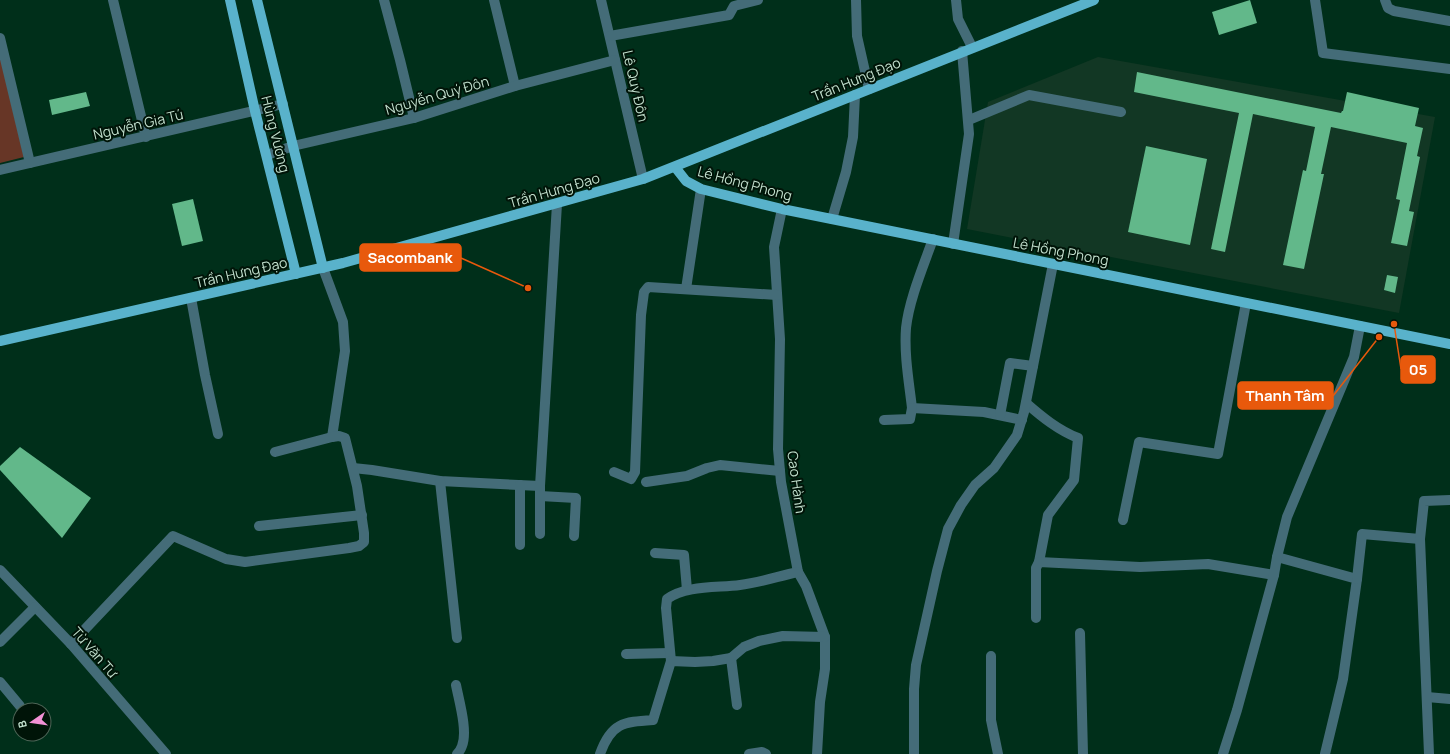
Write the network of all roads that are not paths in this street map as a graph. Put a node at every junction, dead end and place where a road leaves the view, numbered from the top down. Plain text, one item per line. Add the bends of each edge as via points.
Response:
1 (113, 0) edge
2 (230, 0) edge
3 (258, 0) edge
4 (384, 0) edge
5 (494, 0) edge
6 (601, 0) edge
7 (758, 0) edge
8 (856, 0) edge
9 (956, 0) edge
10 (1094, 0) edge
11 (1315, 0) edge
12 (1385, 0) edge
13 (1450, 21) edge
14 (610, 36) junction
15 (0, 38) edge
16 (972, 47) junction
17 (962, 52) junction
18 (615, 60) junction
19 (1450, 69) edge
20 (514, 86) junction
21 (869, 89) junction
22 (855, 94) junction
23 (283, 104) junction
24 (255, 111) junction
25 (1121, 112) dead end
26 (414, 118) junction
27 (969, 120) junction
28 (146, 136) junction
29 (293, 146) junction
30 (267, 155) junction
31 (30, 163) junction
32 (675, 167) junction
33 (0, 170) edge
34 (643, 179) junction
35 (701, 189) junction
36 (557, 204) junction
37 (782, 209) junction
38 (832, 219) junction
39 (933, 239) junction
40 (953, 244) junction
41 (1053, 264) junction
42 (323, 268) junction
43 (296, 274) junction
44 (686, 289) junction
45 (777, 295) junction
46 (191, 298) junction
47 (1246, 303) junction
48 (1360, 326) junction
49 (0, 341) edge
50 (1450, 344) edge
51 (1033, 366) junction
52 (1026, 404) junction
53 (912, 408) junction
54 (1000, 415) junction
55 (884, 420) dead end
56 (1022, 420) junction
57 (218, 434) dead end
58 (332, 437) junction
59 (275, 452) dead end
60 (353, 468) junction
61 (780, 471) junction
62 (614, 472) dead end
63 (440, 481) junction
64 (646, 482) dead end
65 (520, 485) junction
66 (540, 491) junction
67 (1450, 500) edge
68 (362, 515) junction
69 (1123, 520) dead end
70 (259, 526) dead end
71 (540, 534) dead end
72 (574, 536) dead end
73 (1420, 539) junction
74 (520, 545) dead end
75 (654, 553) dead end
76 (1277, 557) junction
77 (1039, 562) junction
78 (0, 570) edge
79 (798, 572) junction
80 (1274, 575) junction
81 (1357, 579) junction
82 (687, 590) junction
83 (35, 607) junction
84 (1036, 618) dead end
85 (1080, 633) dead end
86 (825, 637) junction
87 (457, 638) dead end
88 (0, 642) edge
89 (70, 644) junction
90 (626, 654) dead end
91 (991, 656) dead end
92 (671, 657) junction
93 (731, 658) junction
94 (0, 682) edge
95 (456, 685) dead end
96 (1427, 696) junction
97 (1450, 699) edge
98 (17, 702) edge
99 (738, 705) dead end
100 (159, 752) edge
101 (457, 754) edge
102 (600, 754) edge
103 (749, 754) edge
104 (766, 754) edge
105 (817, 754) edge
106 (914, 754) edge
107 (998, 754) edge
108 (1083, 754) edge
109 (1223, 754) edge
110 (1325, 754) edge
111 (1429, 754) edge

1 - 28 street
2 - 24 main road, Hùng Vương
3 - 23 main road, Hùng Vương
4 - 26 street
5 - 20 street
6 - 14 street, Lê Quý Đôn
7 - 14 street via 734,6 729,15
8 - 21 street via 857,36
9 - 16 street via 958,19
10 - 16 main road, Trần Hưng Đạo
11 - 19 street via 1323,53
12 - 13 street via 1388,8 1394,11
14 - 18 street, Lê Quý Đôn
15 - 31 street
16 - 17 main road, Trần Hưng Đạo
17 - 21 main road, Trần Hưng Đạo
17 - 27 street
18 - 20 street, Nguyễn Quý Đôn
18 - 34 street, Lê Quý Đôn
20 - 26 street, Nguyễn Quý Đôn
21 - 22 main road, Trần Hưng Đạo
22 - 32 main road, Trần Hưng Đạo
22 - 38 street via 853,137
23 - 24 street, Nguyễn Gia Tú
23 - 29 main road, Hùng Vương
24 - 28 street, Nguyễn Gia Tú
24 - 30 main road, Hùng Vương
25 - 27 street via 1029,95
26 - 29 street, Nguyễn Quý Đôn
27 - 40 street via 967,154
28 - 31 street, Nguyễn Gia Tú
29 - 30 street, Nguyễn Quý Đôn
29 - 42 main road, Hùng Vương
30 - 43 main road, Hùng Vương
31 - 33 street, Nguyễn Gia Tú
32 - 34 main road, Trần Hưng Đạo
32 - 35 main road, Lê Hồng Phong via 686,181
34 - 36 main road, Trần Hưng Đạo
35 - 37 main road, Lê Hồng Phong
35 - 44 street
36 - 42 main road, Trần Hưng Đạo
36 - 66 street
37 - 38 main road, Lê Hồng Phong
37 - 45 street, Cao Hành via 774,248
38 - 39 main road, Lê Hồng Phong
39 - 40 main road, Lê Hồng Phong
39 - 53 street via 914,294 906,328
40 - 41 main road, Lê Hồng Phong
41 - 47 main road, Lê Hồng Phong
41 - 51 street
42 - 43 main road, Trần Hưng Đạo
42 - 58 street via 343,322 345,351
43 - 46 main road, Trần Hưng Đạo
44 - 45 street
44 - 62 street via 648,287 644,292 635,472 631,478
45 - 61 street, Cao Hành via 780,339
46 - 49 main road, Trần Hưng Đạo
46 - 57 street
47 - 48 main road, Lê Hồng Phong
47 - 69 street via 1218,454 1139,442
48 - 50 main road, Lê Hồng Phong
48 - 76 street via 1354,357 1287,516
51 - 52 street
51 - 54 street via 1010,363
52 - 56 street
52 - 77 street via 1048,422 1078,438 1074,480 1048,515
53 - 54 street
53 - 55 street via 910,419
54 - 56 street
56 - 106 street via 1017,435 994,468 975,485 948,529 916,665
58 - 59 street
58 - 60 street via 344,438
60 - 63 street
60 - 68 street
61 - 64 street via 720,465 687,476
61 - 79 street, Cao Hành
63 - 65 street
63 - 87 street
65 - 66 street
65 - 74 street
66 - 71 street
66 - 72 street via 576,498
67 - 73 street via 1424,501
68 - 70 street
68 - 89 street via 364,542 360,546 245,562 226,559 173,536
73 - 81 street via 1362,534
73 - 96 street
75 - 82 street via 684,555
76 - 80 street
76 - 81 street
77 - 80 street via 1140,568 1208,564
77 - 84 street via 1036,568
78 - 83 street, Từ Văn Tư
79 - 82 street via 742,585
79 - 86 street, Cao Hành via 806,586
80 - 109 street
81 - 110 street via 1343,679
82 - 92 street via 667,599
83 - 88 street
83 - 89 street, Từ Văn Tư
85 - 108 street
86 - 93 street via 783,636 759,641 744,647
86 - 105 street, Cao Hành via 825,669
89 - 100 street, Từ Văn Tư
90 - 92 street
91 - 107 street via 991,720
92 - 93 street via 695,662
92 - 102 street via 653,720 629,721 615,728
93 - 99 street
94 - 98 street
95 - 101 street via 464,731 463,746
96 - 97 street
96 - 111 street
103 - 104 street

